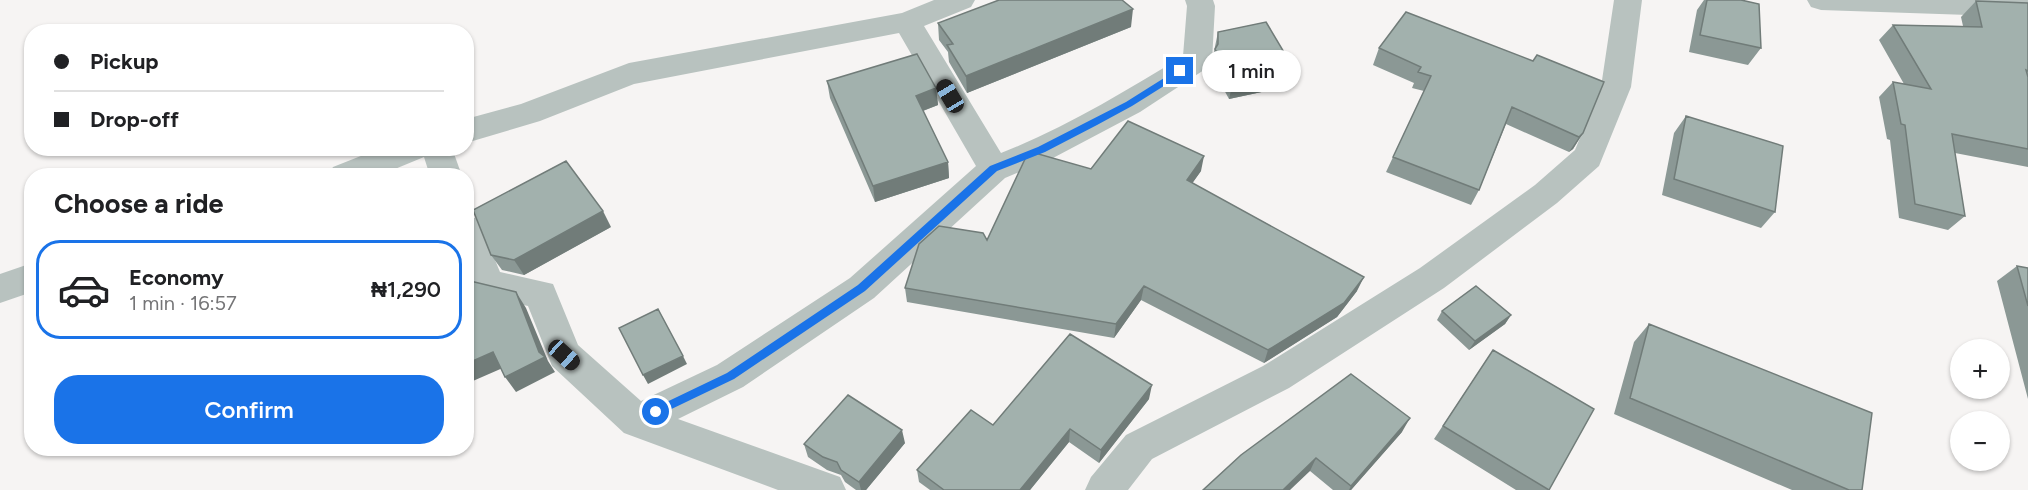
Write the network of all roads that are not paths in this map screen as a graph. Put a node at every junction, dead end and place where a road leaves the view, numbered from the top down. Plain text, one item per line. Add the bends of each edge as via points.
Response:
1 (961, 0) edge
2 (1199, 0) edge
3 (1628, 0) edge
4 (1821, 0) edge
5 (2028, 8) edge
6 (907, 22) junction
7 (474, 130) edge
8 (394, 156) edge
9 (364, 168) edge
10 (993, 169) junction
11 (474, 248) edge
12 (24, 280) edge
13 (0, 289) edge
14 (637, 421) junction
15 (827, 490) edge
16 (1104, 490) edge

1 - 6 street
2 - 10 street via 1197,61 1129,104 1042,150
3 - 16 street via 1616,87 1588,157 1546,194 1432,278 1276,377 1139,447
4 - 5 street
6 - 7 street via 629,74
6 - 10 street
8 - 9 street
10 - 14 street via 862,288 730,376
11 - 14 street via 488,284 542,294 564,355
12 - 13 street
14 - 15 street

